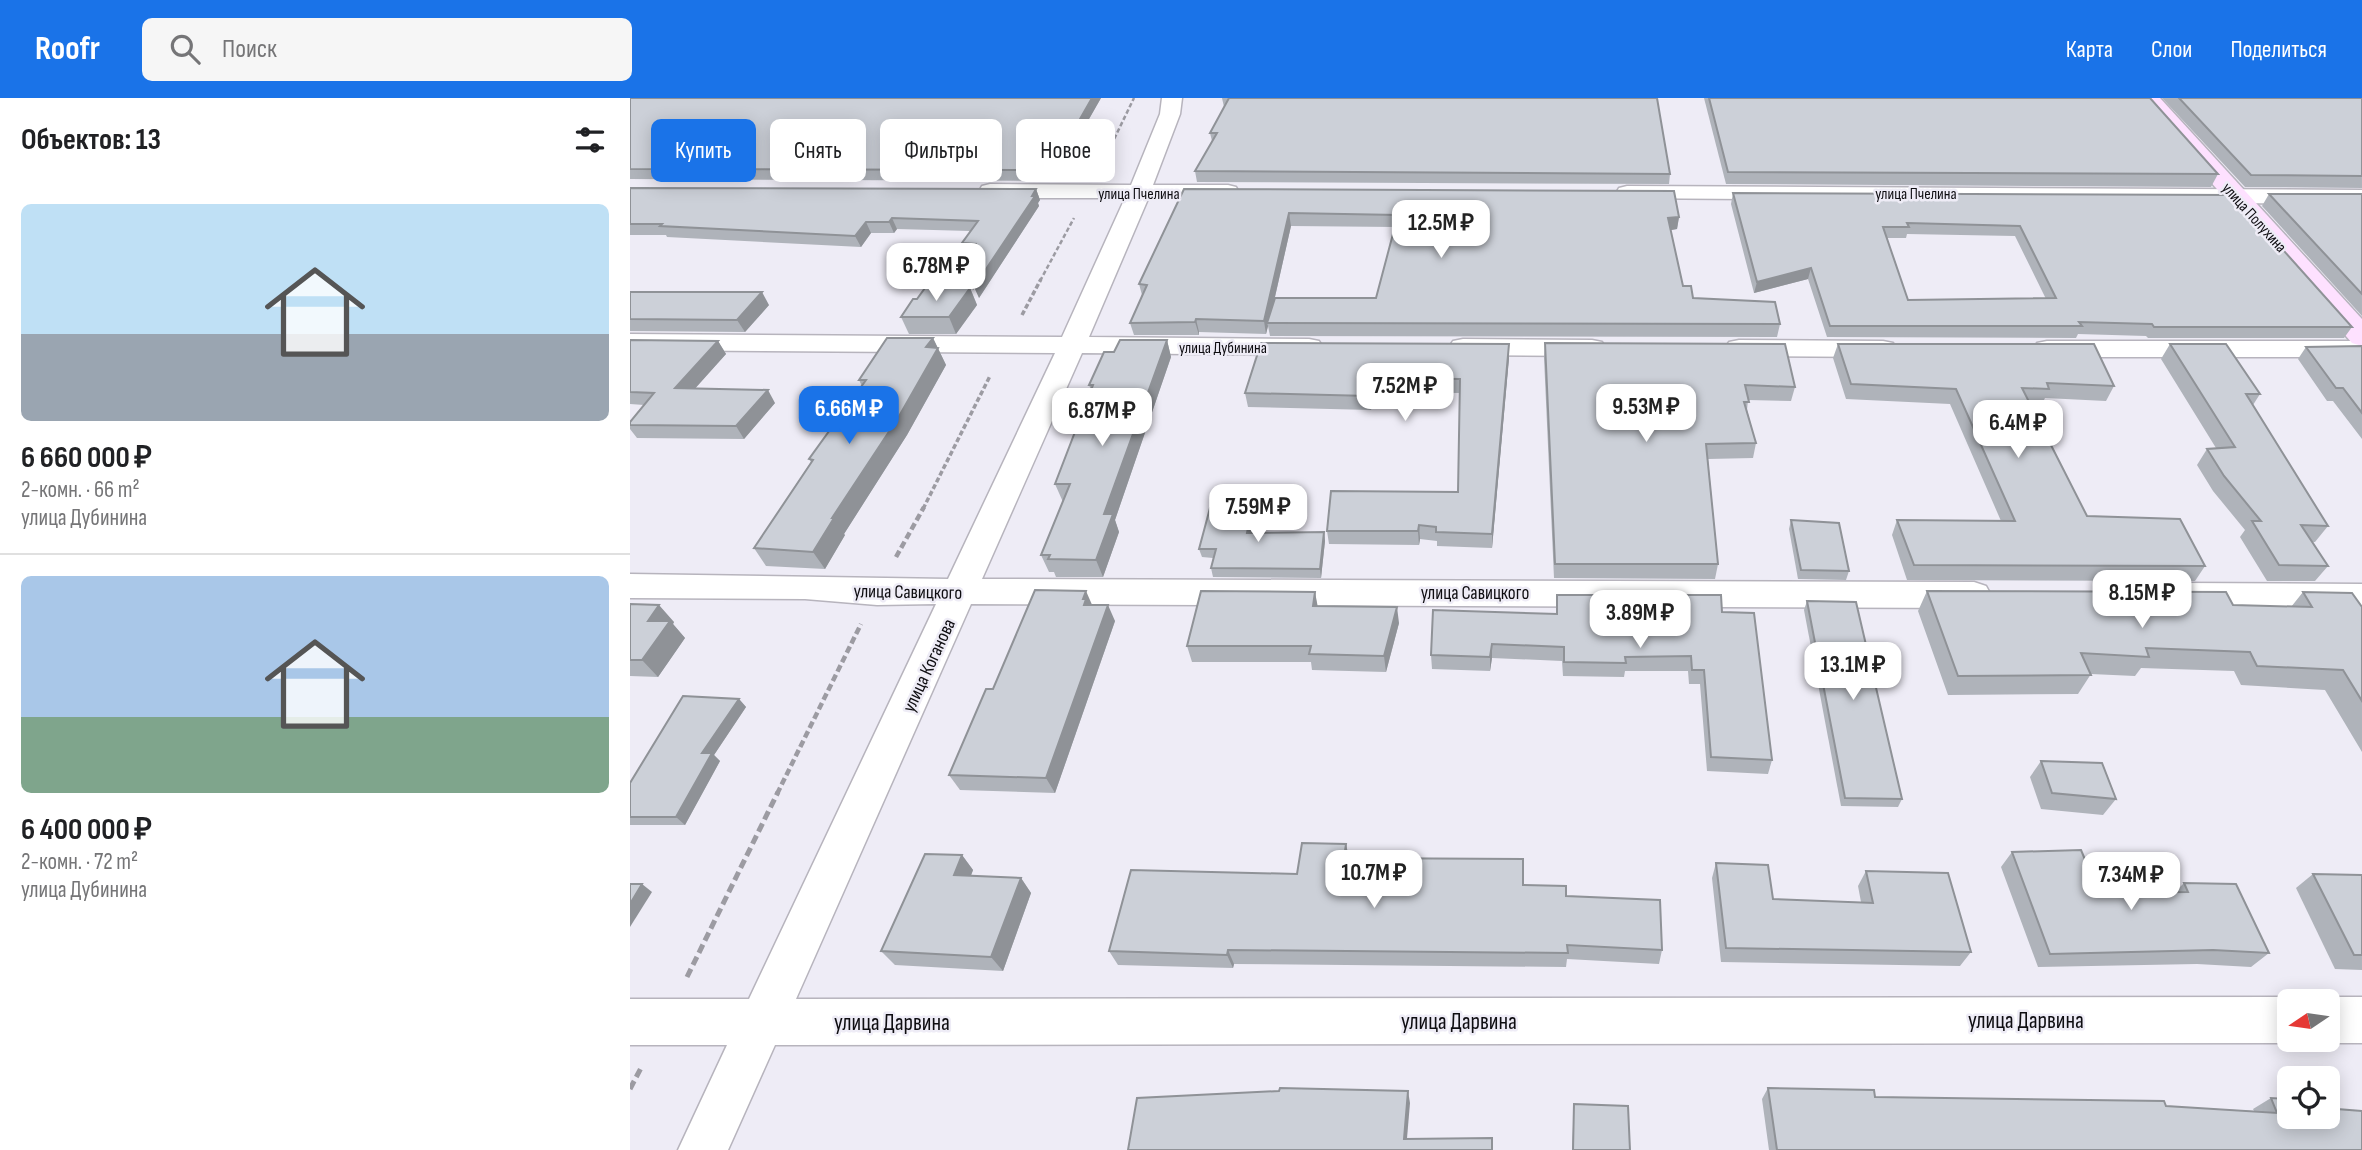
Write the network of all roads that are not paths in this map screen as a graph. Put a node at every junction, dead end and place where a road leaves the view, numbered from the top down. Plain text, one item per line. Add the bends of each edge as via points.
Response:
1 (1172, 98) edge
2 (2148, 98) edge
3 (964, 191) edge
4 (1139, 192) junction
5 (1250, 192) edge
6 (1610, 193) edge
7 (2236, 196) junction
8 (2362, 197) edge
9 (2362, 337) edge
10 (630, 342) edge
11 (1072, 346) junction
12 (1335, 347) edge
13 (1432, 347) edge
14 (1612, 348) edge
15 (1709, 348) edge
16 (1903, 349) edge
17 (2028, 349) edge
18 (2362, 349) edge
19 (630, 586) edge
20 (961, 592) junction
21 (2000, 595) edge
22 (2153, 596) edge
23 (2362, 597) edge
24 (2277, 1020) edge
25 (2340, 1020) edge
26 (2362, 1020) edge
27 (647, 1023) edge
28 (764, 1023) junction
29 (703, 1150) edge

1 - 4 street, улица Коганова
2 - 7 main road, улица Полухина
3 - 4 street, улица Пчелина
4 - 5 street, улица Пчелина
4 - 11 street, улица Коганова
6 - 7 street, улица Пчелина
7 - 8 street, улица Пчелина
7 - 9 main road, улица Полухина
10 - 11 street, улица Дубинина
11 - 12 street, улица Дубинина
11 - 20 street, улица Коганова
13 - 14 street
15 - 16 street
17 - 18 street
19 - 20 street, улица Савицкого
20 - 21 street, улица Савицкого
20 - 28 street, улица Коганова
22 - 23 street
24 - 28 street, улица Дарвина
25 - 26 street
27 - 28 street, улица Дарвина
28 - 29 street, улица Коганова

